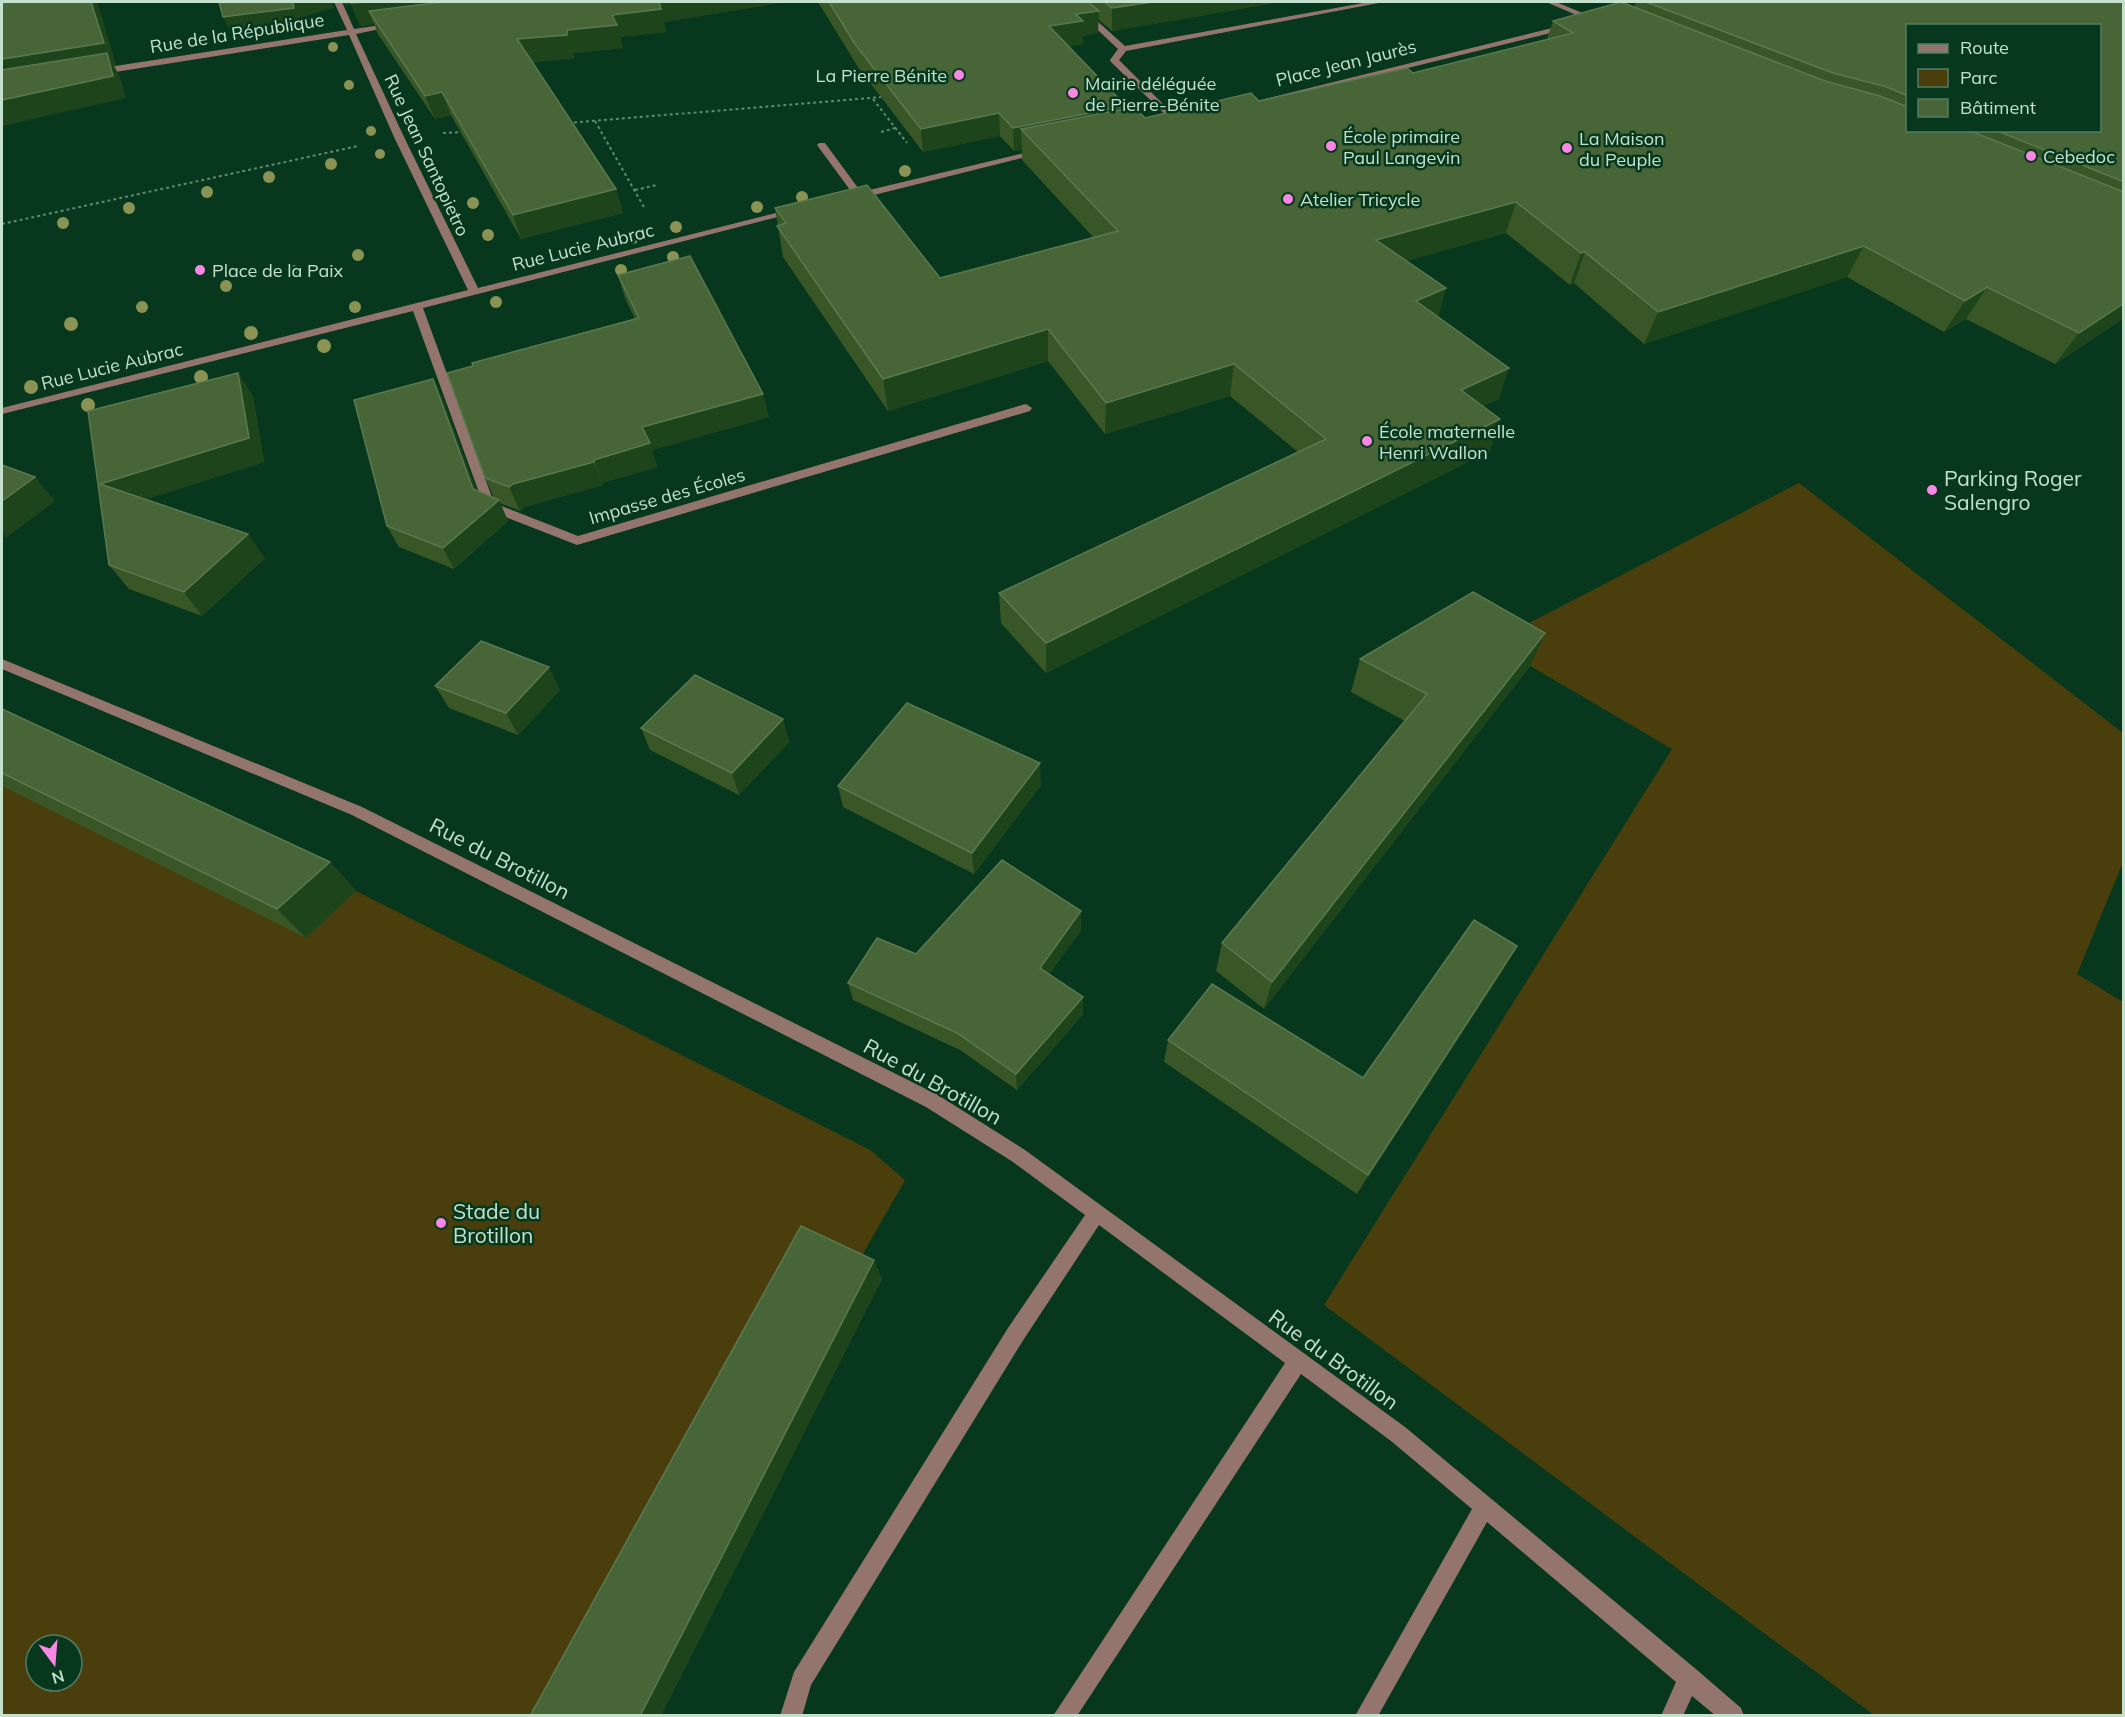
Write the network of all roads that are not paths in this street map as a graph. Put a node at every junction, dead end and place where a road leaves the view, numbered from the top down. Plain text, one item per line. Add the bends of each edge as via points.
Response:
1 (338, 2) edge
2 (1072, 2) edge
3 (1380, 2) edge
4 (1550, 2) edge
5 (1595, 20) junction
6 (406, 24) edge
7 (1606, 24) edge
8 (351, 32) junction
9 (1123, 49) junction
10 (91, 73) edge
11 (1258, 102) edge
12 (1173, 119) edge
13 (822, 145) dead end
14 (1049, 150) edge
15 (859, 196) junction
16 (848, 199) edge
17 (802, 210) edge
18 (474, 291) junction
19 (417, 307) junction
20 (1026, 408) dead end
21 (2, 411) edge
22 (2, 664) edge
23 (1096, 1214) junction
24 (1298, 1361) junction
25 (1484, 1507) junction
26 (1689, 1678) junction
27 (791, 1716) edge
28 (1064, 1716) edge
29 (1366, 1716) edge
30 (1672, 1716) edge
31 (1733, 1716) edge

1 - 8 street, Rue Jean Santopietro
2 - 9 street
3 - 9 street
4 - 5 street
5 - 7 street
5 - 11 street, Place Jean Jaurès
6 - 8 street, Rue de la République
8 - 10 street, Rue de la République
8 - 18 street, Rue Jean Santopietro
9 - 12 street via 1114,60
13 - 15 street
14 - 15 street
15 - 16 street
17 - 18 street, Rue Lucie Aubrac
18 - 19 street, Rue Lucie Aubrac
19 - 20 street, Impasse des Écoles via 489,506 577,541
19 - 21 street, Rue Lucie Aubrac
22 - 23 street, Rue du Brotillon via 379,821 932,1101 1019,1156
23 - 24 street, Rue du Brotillon
23 - 27 street via 1015,1335 802,1680
24 - 25 street, Rue du Brotillon via 1398,1434
24 - 28 street
25 - 26 street, Rue du Brotillon
25 - 29 street
26 - 30 street
26 - 31 street, Rue du Brotillon

